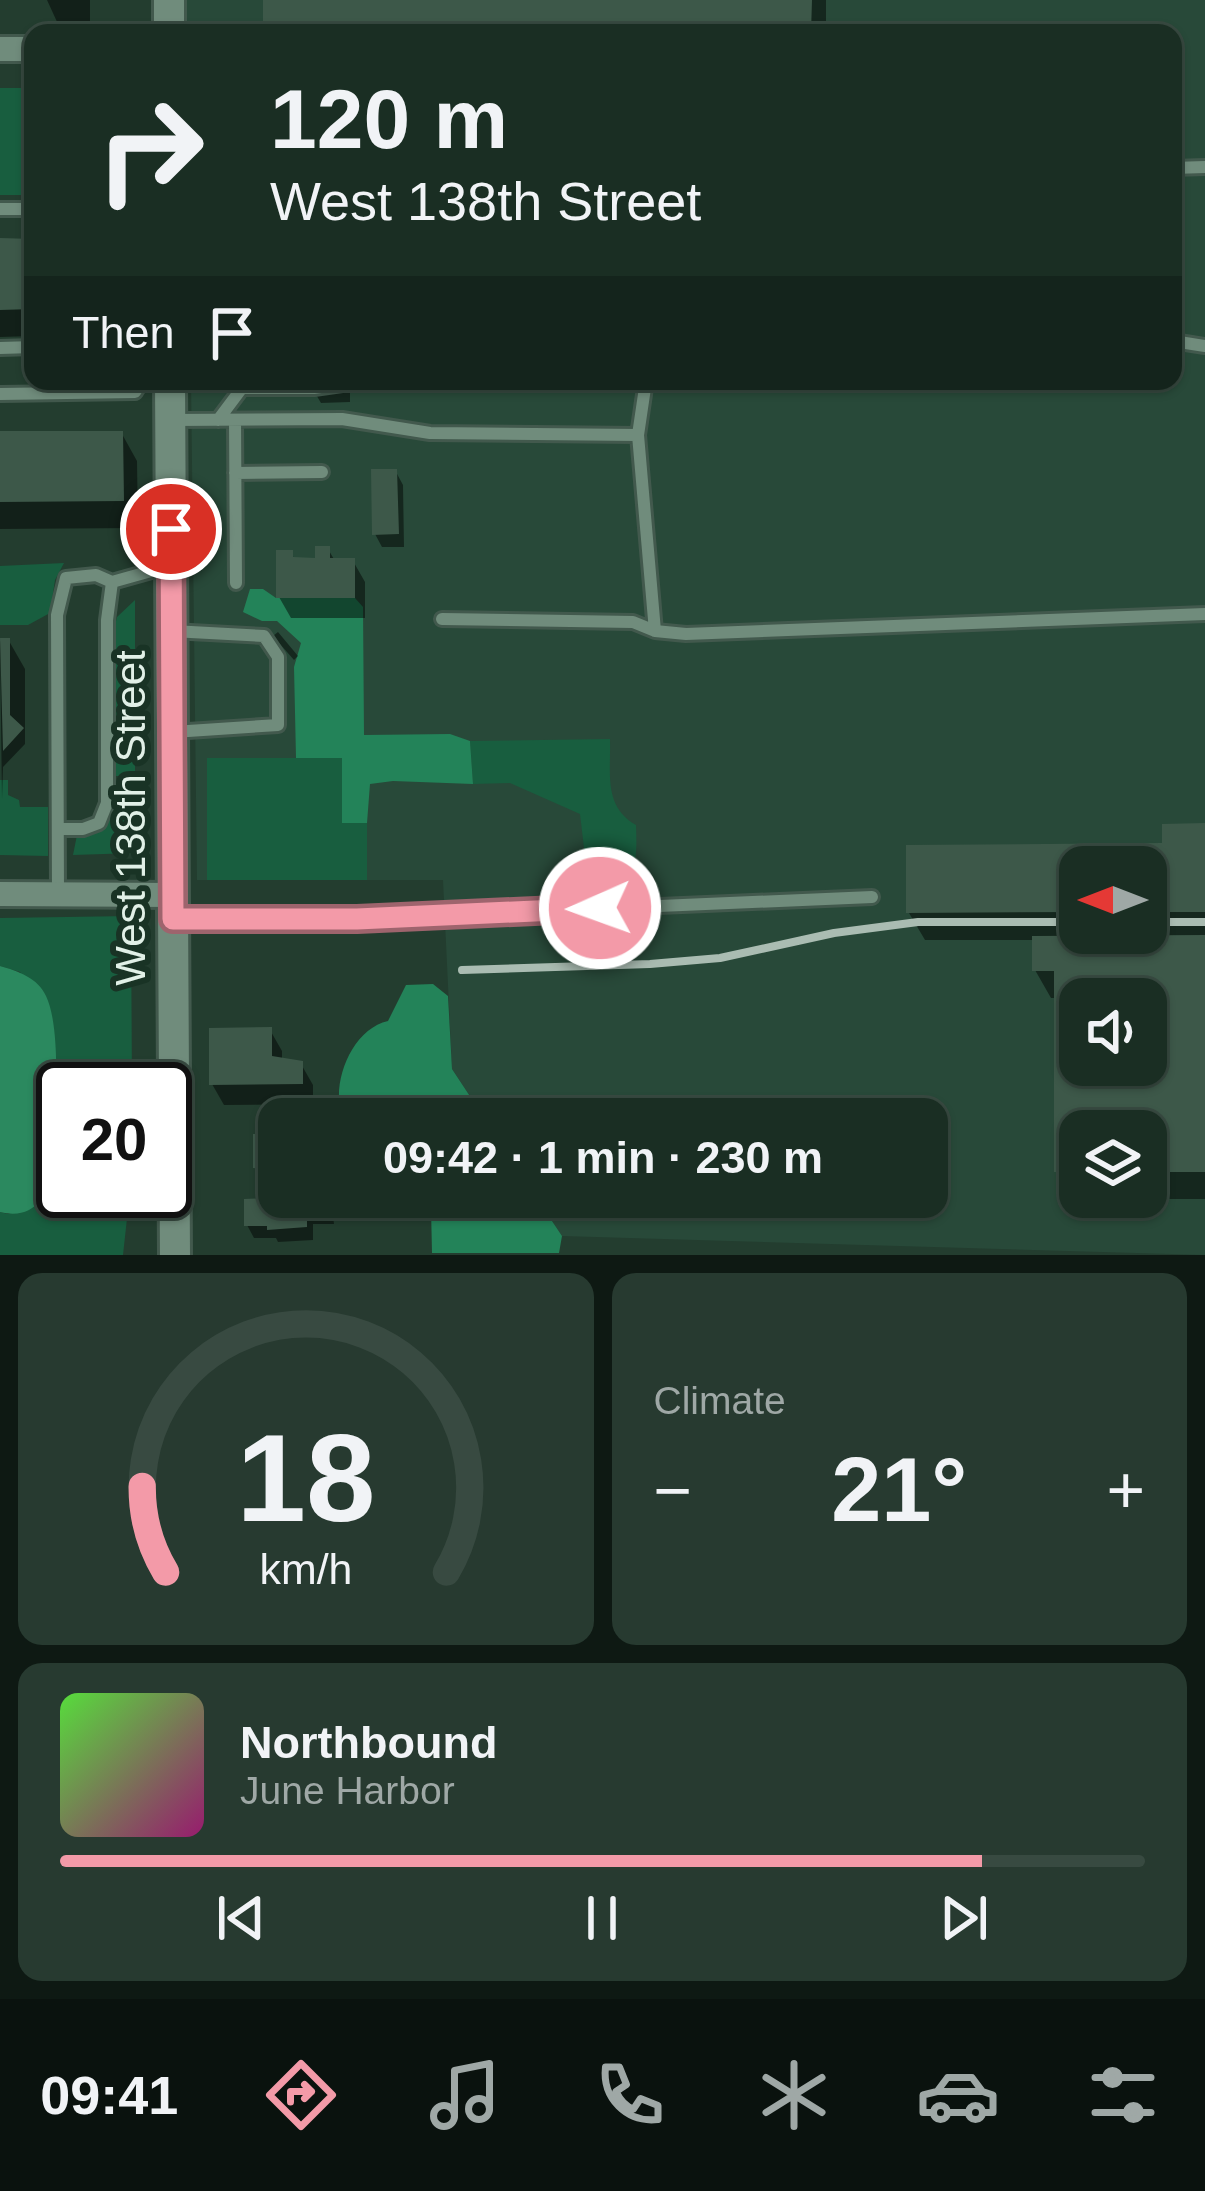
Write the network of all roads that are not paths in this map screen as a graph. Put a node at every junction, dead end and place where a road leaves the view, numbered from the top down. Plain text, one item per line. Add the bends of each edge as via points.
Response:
1 (136, 390) edge
2 (170, 390) edge
3 (240, 390) edge
4 (645, 390) edge
5 (0, 394) edge
6 (170, 420) junction
7 (218, 420) junction
8 (235, 420) junction
9 (638, 435) junction
10 (322, 472) dead end
11 (236, 473) junction
12 (171, 566) junction
13 (112, 582) junction
14 (236, 583) dead end
15 (1205, 614) edge
16 (442, 619) dead end
17 (172, 631) junction
18 (655, 631) junction
19 (172, 732) junction
20 (59, 829) junction
21 (0, 895) edge
22 (58, 895) junction
23 (872, 897) dead end
24 (173, 907) junction
25 (175, 1255) edge

1 - 5 lane
2 - 6 street, West 138th Street
3 - 7 lane
4 - 9 lane
6 - 7 lane
6 - 12 street, West 138th Street
7 - 8 lane
8 - 9 lane
8 - 11 lane
9 - 18 lane
10 - 11 lane
11 - 14 lane
12 - 13 lane
12 - 17 street, West 138th Street
13 - 20 lane via 107,803 99,823
13 - 20 lane via 66,578 57,614
15 - 18 lane
16 - 18 lane via 633,622
17 - 19 street, West 138th Street
17 - 19 lane via 264,636 278,657 278,725
19 - 24 street, West 138th Street
20 - 22 lane
21 - 22 street
22 - 24 street
23 - 24 lane via 357,919
24 - 25 street, West 138th Street

